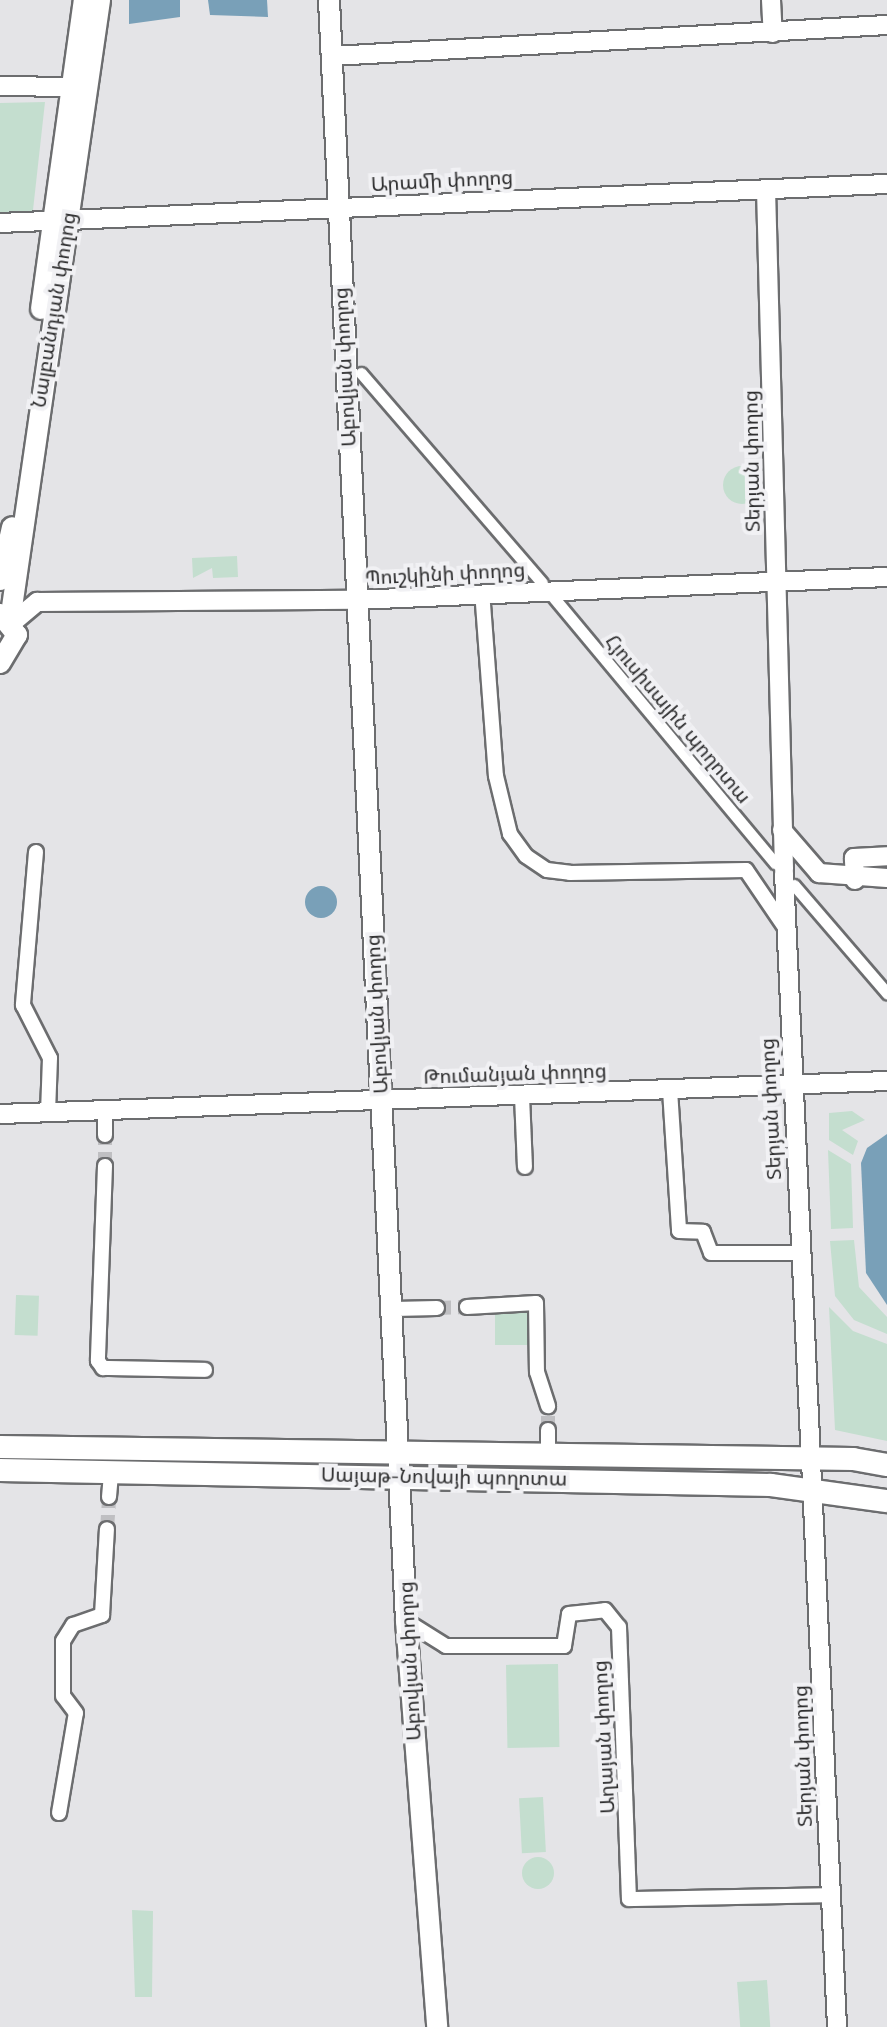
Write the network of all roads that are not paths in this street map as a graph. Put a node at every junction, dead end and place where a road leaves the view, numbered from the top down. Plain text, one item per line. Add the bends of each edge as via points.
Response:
1 (84, 0) edge
2 (100, 0) edge
3 (329, 0) edge
4 (771, 0) edge
5 (887, 25) edge
6 (773, 33) junction
7 (332, 56) junction
8 (0, 86) edge
9 (71, 87) junction
10 (887, 184) edge
11 (766, 189) junction
12 (337, 209) junction
13 (60, 222) junction
14 (0, 223) edge
15 (361, 373) dead end
16 (887, 577) edge
17 (0, 580) edge
18 (776, 581) junction
19 (542, 583) dead end
20 (554, 598) dead end
21 (476, 599) junction
22 (355, 600) junction
23 (8, 619) edge
24 (1, 669) edge
25 (782, 830) junction
26 (36, 852) dead end
27 (887, 856) edge
28 (784, 873) junction
29 (887, 878) edge
30 (855, 880) junction
31 (786, 930) junction
32 (887, 993) edge
33 (887, 1081) edge
34 (791, 1086) junction
35 (670, 1090) junction
36 (522, 1096) junction
37 (382, 1101) junction
38 (105, 1110) junction
39 (48, 1112) junction
40 (0, 1114) edge
41 (105, 1135) tunnel mouth
42 (105, 1166) tunnel mouth
43 (525, 1167) dead end
44 (802, 1253) junction
45 (467, 1307) tunnel mouth
46 (437, 1308) tunnel mouth
47 (394, 1309) junction
48 (205, 1370) dead end
49 (548, 1406) tunnel mouth
50 (548, 1430) tunnel mouth
51 (0, 1447) edge
52 (548, 1457) junction
53 (812, 1458) junction
54 (887, 1465) edge
55 (403, 1466) junction
56 (0, 1470) edge
57 (111, 1472) junction
58 (813, 1489) junction
59 (109, 1497) tunnel mouth
60 (887, 1501) edge
61 (107, 1529) tunnel mouth
62 (406, 1621) junction
63 (59, 1813) dead end
64 (830, 1895) junction
65 (437, 2027) edge
66 (837, 2027) edge

1 - 9 main road, Նալբանդյան փողոց
2 - 13 main road, Նալբանդյան փողոց
3 - 7 main road, Աբովյան փողոց
4 - 6 street
5 - 6 street
6 - 7 street
7 - 12 main road, Աբովյան փողոց
8 - 9 street
9 - 13 main road, Նալբանդյան փողոց
10 - 11 street, Արամի փողոց
11 - 12 street, Արամի փողոց
11 - 18 street, Տերյան փողոց
12 - 13 street, Արամի փողոց
12 - 22 main road, Աբովյան փողոց
13 - 14 street, Արամի փողոց
13 - 17 main road, Նալբանդյան փողոց
13 - 23 main road, Նալբանդյան փողոց
15 - 19 street
16 - 18 street, Պուշկինի փողոց
18 - 21 street, Պուշկինի փողոց via 499,593
18 - 25 street, Տերյան փողոց
20 - 28 street, Հյուսիսային պողոտա
21 - 22 street, Պուշկինի փողոց
21 - 31 street via 496,776 510,834 526,856 547,870 570,873 746,870
22 - 23 street, Պուշկինի փողոց via 37,602
22 - 37 main road, Աբովյան փողոց
23 - 24 main road, Նալբանդյան փողոց via 15,648
25 - 28 street, Տերյան փողոց
25 - 30 street via 819,873
26 - 39 street via 23,1005 50,1058
27 - 30 street via 854,858
28 - 31 street, Տերյան փողոց
28 - 32 street, Հյուսիսային պողոտա
29 - 30 street
31 - 34 street, Տերյան փողոց
33 - 34 street, Թումանյան փողոց
34 - 35 street, Թումանյան փողոց
34 - 44 street, Տերյան փողոց
35 - 36 street, Թումանյան փողոց
35 - 44 street via 679,1231 703,1232 711,1253
36 - 37 street, Թումանյան փողոց
36 - 43 street
37 - 38 street, Թումանյան փողոց
37 - 47 main road, Աբովյան փողոց
38 - 39 street, Թումանյան փողոց
38 - 41 street
39 - 40 street, Թումանյան փողոց
42 - 48 street via 98,1361 103,1368
44 - 53 street, Տերյան փողոց
45 - 49 street via 536,1303 537,1372
46 - 47 street
47 - 55 main road, Աբովյան փողոց
50 - 52 street
51 - 55 main road, Սայաթ-Նովայի պողոտա
52 - 53 main road, Սայաթ-Նովայի պողոտա
52 - 55 main road, Սայաթ-Նովայի պողոտա
53 - 54 main road, Սայաթ-Նովայի պողոտա
53 - 58 street, Տերյան փողոց
55 - 57 main road, Սայաթ-Նովայի պողոտա
55 - 58 main road, Սայաթ-Նովայի պողոտա
55 - 62 main road, Աբովյան փողոց
56 - 57 main road, Սայաթ-Նովայի պողոտա
57 - 59 street
58 - 60 main road, Սայաթ-Նովայի պողոտա
58 - 64 street, Տերյան փողոց
61 - 63 street via 102,1615 73,1625 63,1641 63,1696 76,1713
62 - 64 street, Աղայան փողոց via 446,1646 564,1646 569,1614 605,1610 619,1627 629,1899
62 - 65 main road, Աբովյան փողոց
64 - 66 street, Տերյան փողոց

